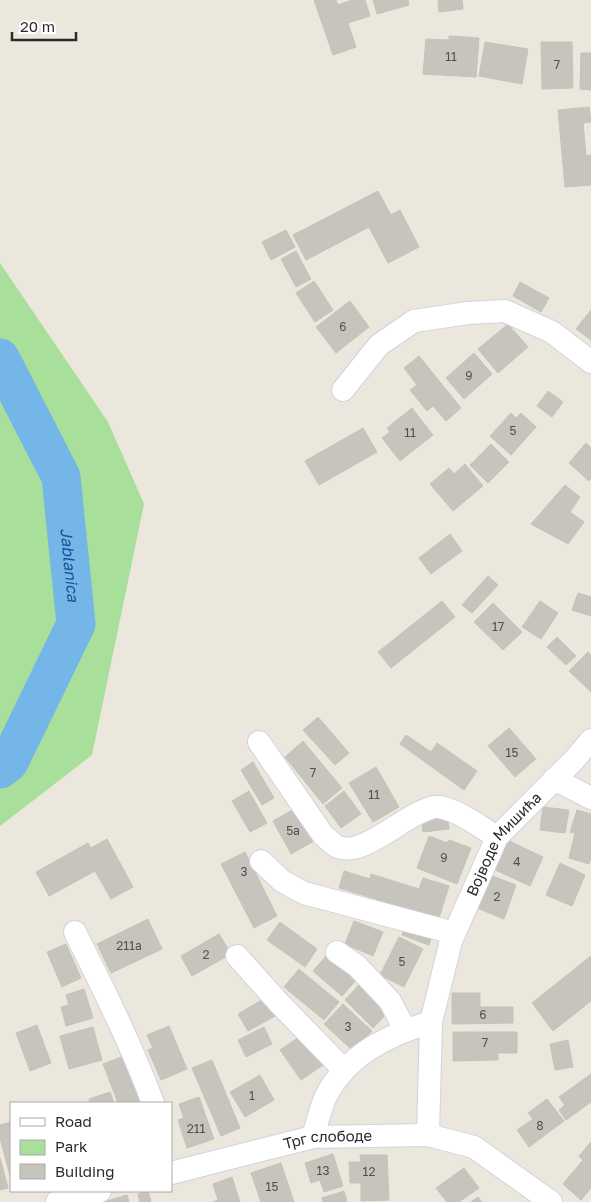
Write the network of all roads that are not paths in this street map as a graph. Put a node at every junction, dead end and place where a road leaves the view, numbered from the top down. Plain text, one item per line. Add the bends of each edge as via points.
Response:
1 (591, 362) edge
2 (343, 390) dead end
3 (591, 740) edge
4 (259, 742) dead end
5 (554, 780) junction
6 (591, 798) edge
7 (497, 837) junction
8 (261, 861) dead end
9 (76, 932) dead end
10 (454, 933) junction
11 (336, 952) dead end
12 (237, 956) dead end
13 (431, 1022) junction
14 (404, 1030) junction
15 (343, 1069) junction
16 (152, 1102) edge
17 (428, 1134) junction
18 (313, 1137) junction
19 (173, 1167) edge
20 (96, 1192) edge
21 (57, 1202) edge
22 (551, 1202) edge

1 - 2 street via 552,332 505,311 468,313 414,321 378,345
3 - 5 street, Војводе Мишића
4 - 7 street via 323,835 337,847 352,849 372,841 401,822 437,806
5 - 6 street
5 - 7 street, Војводе Мишића
7 - 10 street, Војводе Мишића
8 - 10 street via 282,881 304,893
9 - 16 street via 110,1002
10 - 13 street, Војводе Мишића
11 - 14 street via 356,966 390,1001
12 - 15 street
13 - 14 street
13 - 17 street
14 - 15 street
15 - 18 street via 326,1097
17 - 18 street, Трг слободе
17 - 22 street, Трг слободе via 474,1147
18 - 19 street, Трг слободе via 229,1158
20 - 21 street

